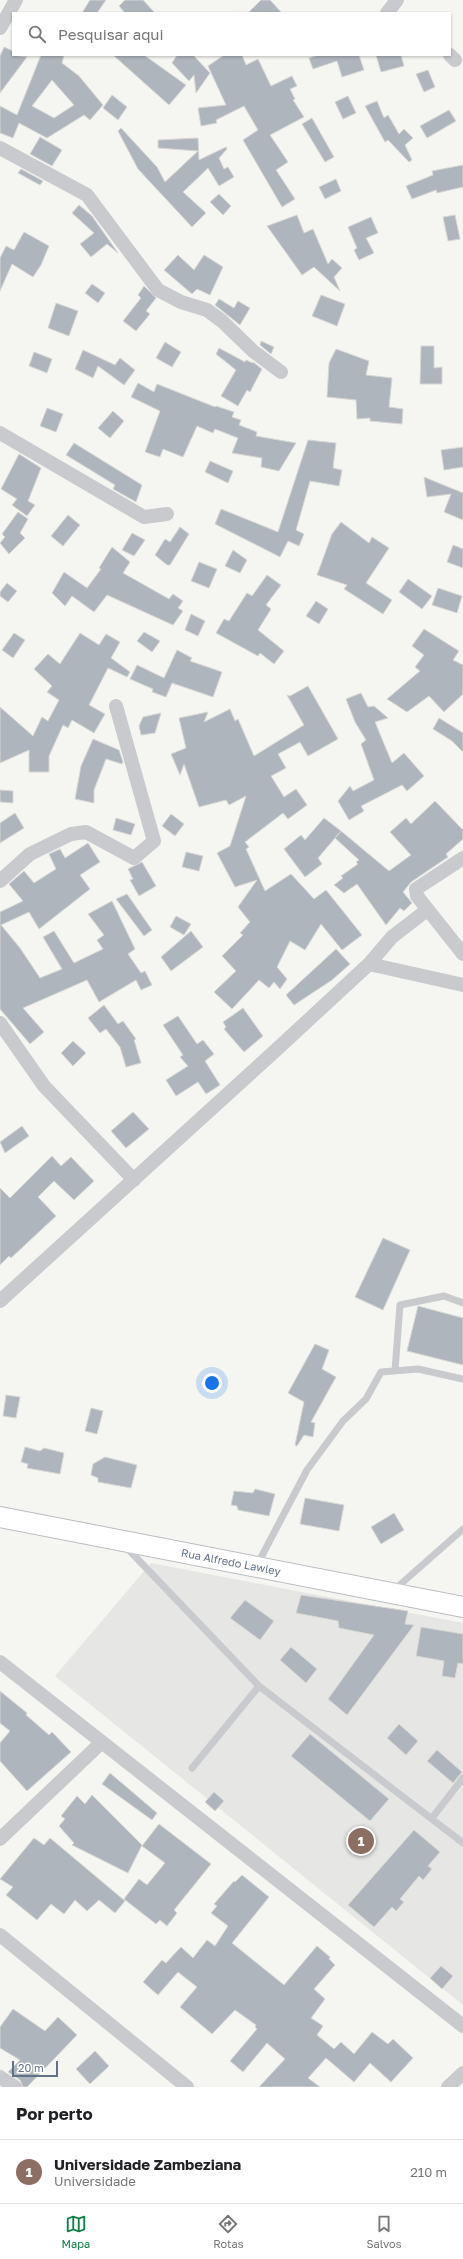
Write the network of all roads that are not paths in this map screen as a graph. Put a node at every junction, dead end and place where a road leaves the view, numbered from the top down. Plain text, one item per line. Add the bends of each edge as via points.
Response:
1 (16, 0) edge
2 (397, 0) edge
3 (388, 12) edge
4 (0, 28) edge
5 (0, 148) edge
6 (281, 372) dead end
7 (0, 434) edge
8 (167, 514) dead end
9 (116, 706) dead end
10 (463, 858) edge
11 (0, 881) edge
12 (427, 910) junction
13 (463, 954) edge
14 (369, 964) junction
15 (463, 985) edge
16 (0, 1023) edge
17 (134, 1180) junction
18 (0, 1301) edge
19 (463, 1303) edge
20 (395, 1370) junction
21 (463, 1379) edge
22 (0, 1517) edge
23 (463, 1529) edge
24 (120, 1541) junction
25 (256, 1567) junction
26 (391, 1593) junction
27 (463, 1607) edge
28 (0, 1662) edge
29 (259, 1686) junction
30 (102, 1742) junction
31 (192, 1768) dead end
32 (463, 1778) edge
33 (432, 1818) junction
34 (0, 1840) edge
35 (463, 1843) edge
36 (0, 1935) edge
37 (463, 2026) edge
38 (463, 2073) edge
39 (0, 2077) edge
40 (15, 2087) edge
41 (186, 2087) edge
42 (448, 2087) edge

1 - 4 street
2 - 3 street
5 - 6 street via 87,195 158,290 181,302 207,310
7 - 8 street via 144,516
9 - 11 street via 154,841 134,858 86,832 71,834 30,854
10 - 12 street via 416,888 417,896
12 - 13 street
12 - 14 street via 392,937
14 - 15 street
14 - 17 street
16 - 17 street via 44,1086
17 - 18 street
19 - 20 lane via 444,1296 400,1304
20 - 21 lane via 418,1369
20 - 25 lane via 381,1372 366,1399 342,1421 307,1470
22 - 24 main road, Rua Alfredo Lawley
23 - 26 lane
24 - 25 main road, Rua Alfredo Lawley
24 - 29 lane
25 - 26 main road, Rua Alfredo Lawley
26 - 27 main road, Rua Alfredo Lawley
28 - 30 street
29 - 31 lane
29 - 33 lane
30 - 34 street
30 - 37 street
32 - 33 lane
33 - 35 lane
36 - 41 street
38 - 42 street
39 - 40 street

